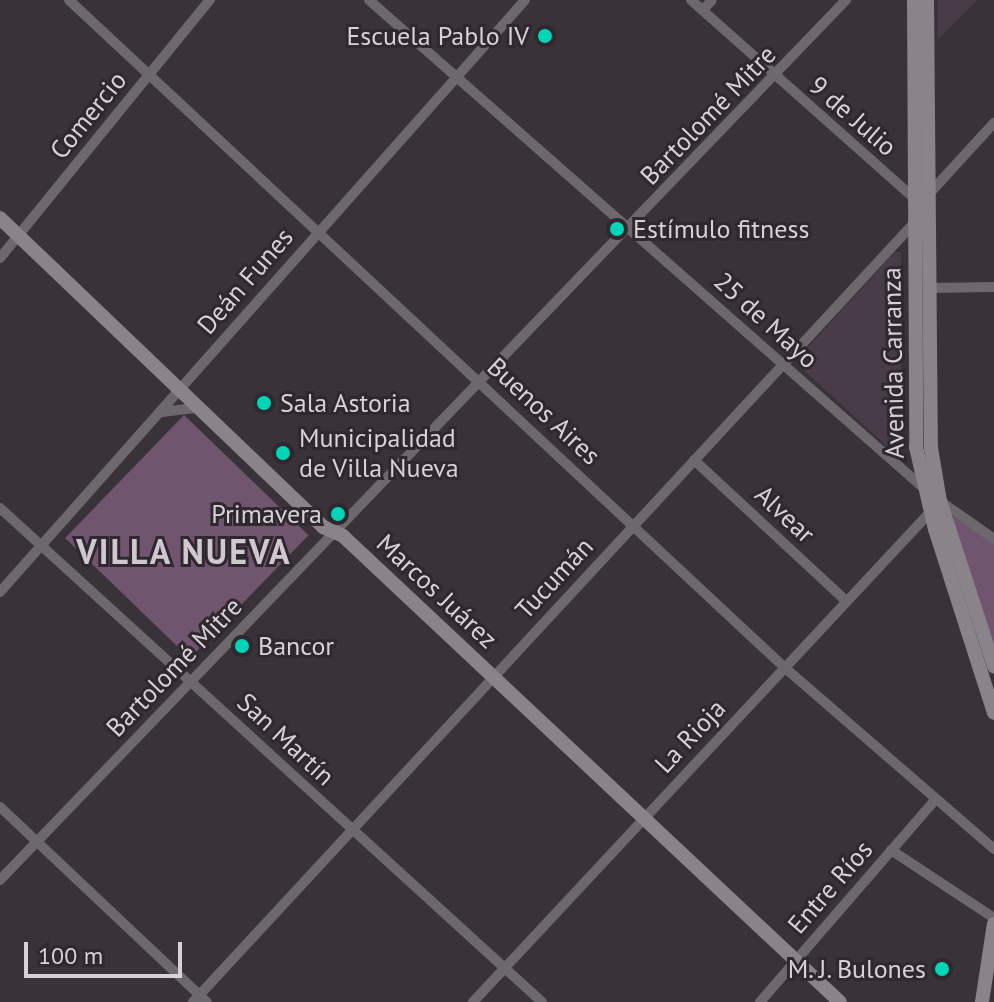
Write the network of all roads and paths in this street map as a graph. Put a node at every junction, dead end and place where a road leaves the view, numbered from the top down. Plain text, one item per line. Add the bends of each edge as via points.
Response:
1 (69, 0) edge
2 (210, 0) edge
3 (369, 0) edge
4 (525, 0) edge
5 (691, 0) edge
6 (712, 0) edge
7 (846, 0) edge
8 (914, 0) edge
9 (927, 0) edge
10 (703, 10) junction
11 (149, 75) junction
12 (457, 77) junction
13 (775, 77) junction
14 (994, 123) edge
15 (921, 197) junction
16 (0, 218) edge
17 (916, 221) junction
18 (630, 228) junction
19 (318, 231) junction
20 (19, 235) junction
21 (0, 258) edge
22 (994, 287) edge
23 (929, 288) junction
24 (782, 364) junction
25 (482, 383) junction
26 (180, 388) junction
27 (206, 412) junction
28 (156, 415) junction
29 (694, 460) junction
30 (923, 488) junction
31 (935, 507) junction
32 (0, 508) edge
33 (634, 525) junction
34 (334, 532) junction
35 (994, 539) edge
36 (41, 546) junction
37 (0, 592) edge
38 (845, 600) junction
39 (994, 666) edge
40 (784, 667) junction
41 (493, 675) junction
42 (191, 681) junction
43 (994, 713) edge
44 (934, 801) junction
45 (0, 807) edge
46 (642, 820) junction
47 (351, 830) junction
48 (37, 842) junction
49 (994, 849) edge
50 (891, 850) junction
51 (0, 880) edge
52 (994, 921) edge
53 (796, 961) junction
54 (505, 968) junction
55 (200, 1000) edge
56 (473, 1002) edge
57 (542, 1002) edge
58 (760, 1002) edge
59 (840, 1002) edge
60 (982, 1002) edge

1 - 11 street, Buenos Aires
2 - 11 street, Comercio
3 - 12 street, 25 de Mayo
4 - 12 street, Deán Funes
5 - 10 street, 9 de Julio
6 - 10 street
7 - 13 street, Bartolomé Mitre
8 - 15 main road, Avenida Carranza
9 - 15 main road, Avenida Carranza
10 - 13 street, 9 de Julio
11 - 19 street, Buenos Aires
11 - 20 street, Comercio
12 - 18 street, 25 de Mayo
12 - 19 street, Deán Funes
13 - 15 street, 9 de Julio
13 - 18 street, Bartolomé Mitre
14 - 15 street
15 - 17 main road, Avenida Carranza
15 - 23 main road, Avenida Carranza
16 - 20 main road, Marcos Juárez
17 - 24 street, Tucumán
17 - 30 main road, Avenida Carranza via 916,447
18 - 24 street, 25 de Mayo
18 - 25 street, Bartolomé Mitre
19 - 25 street, Buenos Aires
19 - 26 street, Deán Funes
20 - 21 street, Comercio
20 - 26 main road, Marcos Juárez
22 - 23 street
23 - 31 main road, Avenida Carranza
24 - 29 street, Tucumán
24 - 30 street, 25 de Mayo
25 - 33 street, Buenos Aires
25 - 34 street, Bartolomé Mitre
26 - 27 main road, Marcos Juárez
26 - 28 street, Deán Funes
27 - 28 street via 184,406
27 - 34 main road, Marcos Juárez
28 - 36 street, Deán Funes
29 - 33 street, Tucumán
29 - 38 street, Alvear
30 - 31 main road, Avenida Carranza
31 - 35 street
31 - 38 street, La Rioja
31 - 39 main road, Avenida Carranza
31 - 43 main road, Avenida Carranza
32 - 36 street, San Martín
33 - 40 street, Buenos Aires
33 - 41 street, Tucumán
34 - 41 main road, Marcos Juárez
34 - 42 street, Bartolomé Mitre
36 - 37 street, Deán Funes
36 - 42 street, San Martín
38 - 40 street, La Rioja
40 - 44 street, Buenos Aires
40 - 46 street, La Rioja
41 - 46 main road, Marcos Juárez
41 - 47 street, Tucumán
42 - 47 street, San Martín
42 - 48 street, Bartolomé Mitre
44 - 49 street, Buenos Aires
44 - 50 street, Entre Ríos
45 - 48 street
46 - 53 main road, Marcos Juárez
46 - 54 street, La Rioja
47 - 54 street, San Martín
47 - 55 street, Tucumán
48 - 51 street, Bartolomé Mitre
48 - 55 street
50 - 52 street
50 - 53 street, Entre Ríos
52 - 60 main road
53 - 58 street, Entre Ríos
53 - 59 main road, Marcos Juárez
54 - 56 street, La Rioja
54 - 57 street, San Martín

